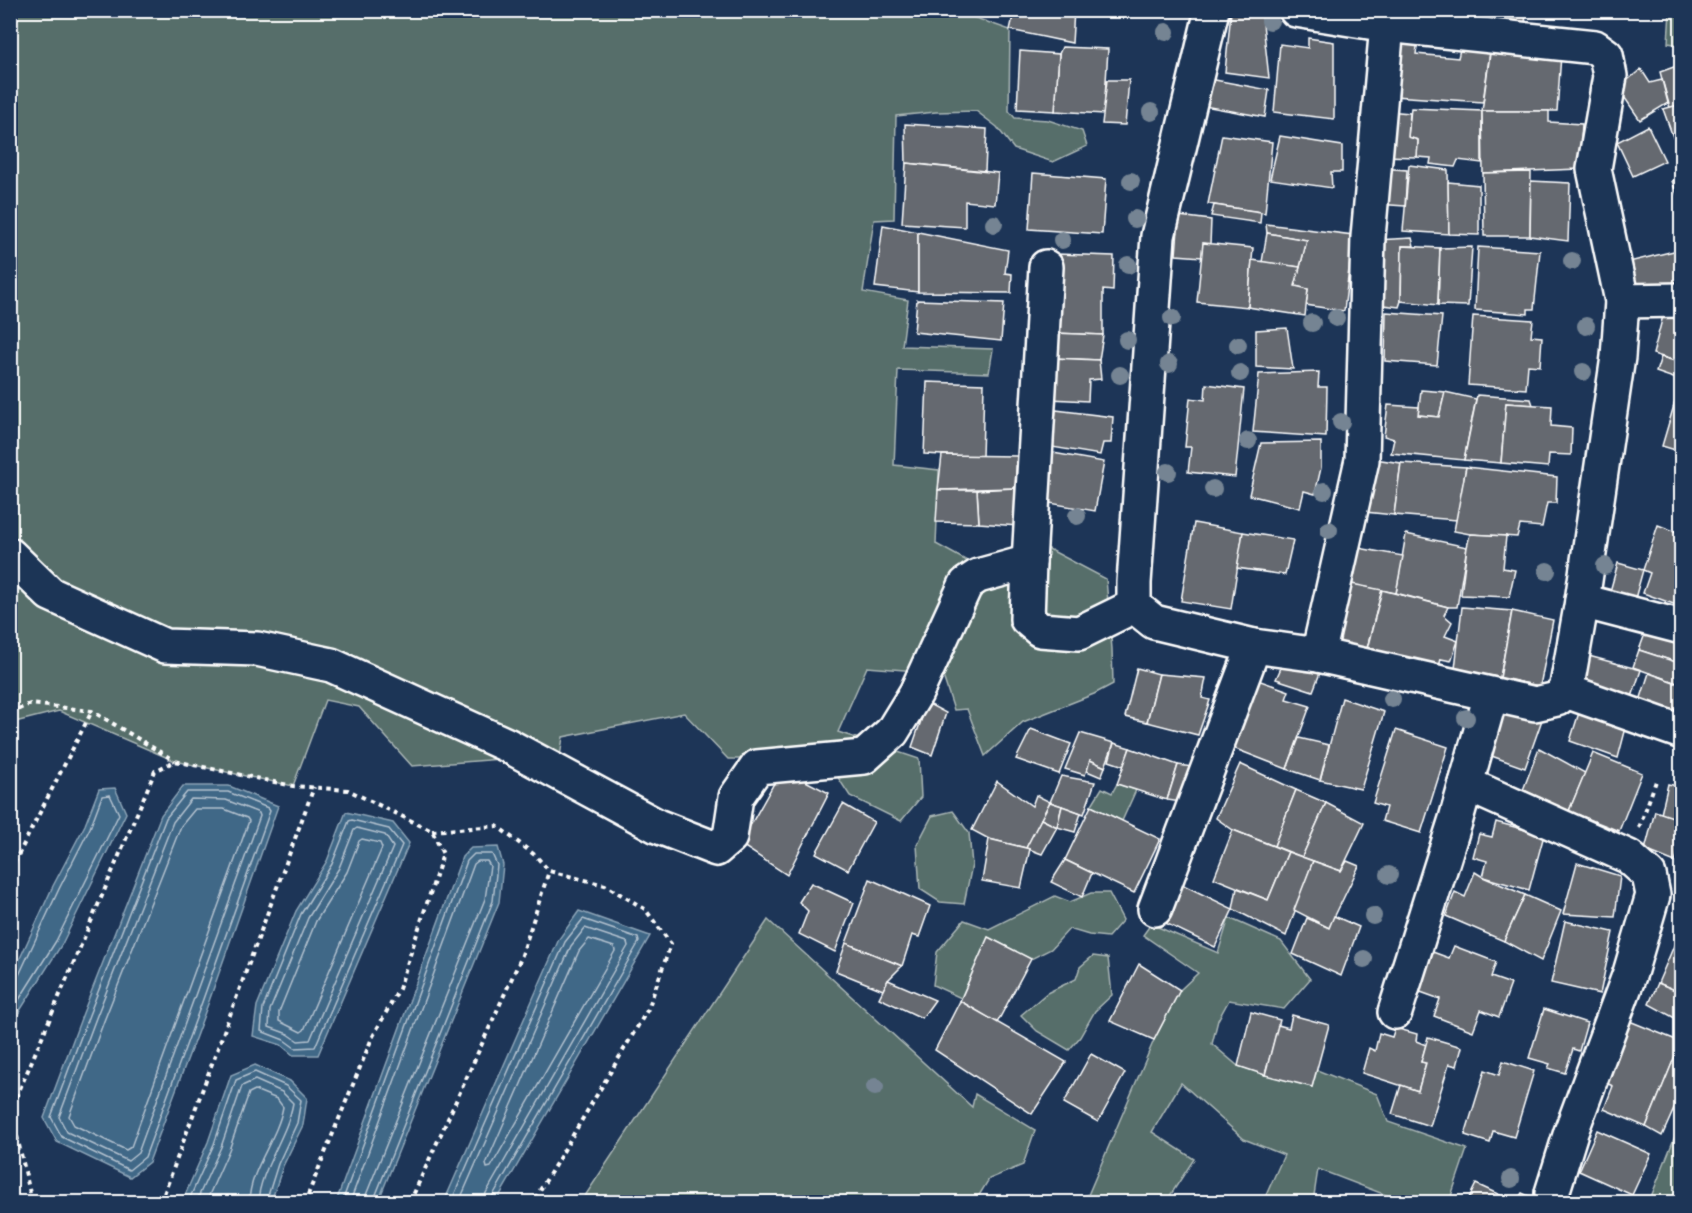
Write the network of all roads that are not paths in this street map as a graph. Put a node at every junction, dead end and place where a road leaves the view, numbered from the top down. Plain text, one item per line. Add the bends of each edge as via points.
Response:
1 (1212, 10) edge
2 (1296, 10) edge
3 (1387, 25) junction
4 (1046, 267) dead end
5 (1682, 300) edge
6 (1622, 301) junction
7 (10, 555) edge
8 (1029, 562) junction
9 (1582, 601) junction
10 (1134, 606) junction
11 (1682, 627) edge
12 (1254, 646) junction
13 (1318, 655) junction
14 (1566, 691) junction
15 (1491, 695) junction
16 (1682, 732) edge
17 (1466, 784) junction
18 (1155, 909) dead end
19 (1395, 1012) dead end
20 (1552, 1193) dead end

1 - 10 street via 1158,236
2 - 3 street
3 - 6 street via 1595,47 1606,55 1610,76 1594,169
3 - 13 street via 1368,237 1362,460
4 - 8 street
5 - 6 street
6 - 9 street
7 - 8 street via 50,594 165,646 257,649 331,665 507,745 657,826 716,849 730,837 736,797 757,767 864,757 892,732 916,693 966,584 978,576
8 - 10 street via 1028,619 1040,630 1079,633
9 - 11 street
9 - 14 street
10 - 12 street via 1154,622
12 - 13 street
12 - 18 street
13 - 15 street
14 - 15 street via 1557,699 1535,704
14 - 16 street
15 - 17 street
17 - 19 street
17 - 20 street via 1629,856 1649,875 1653,895 1630,973

